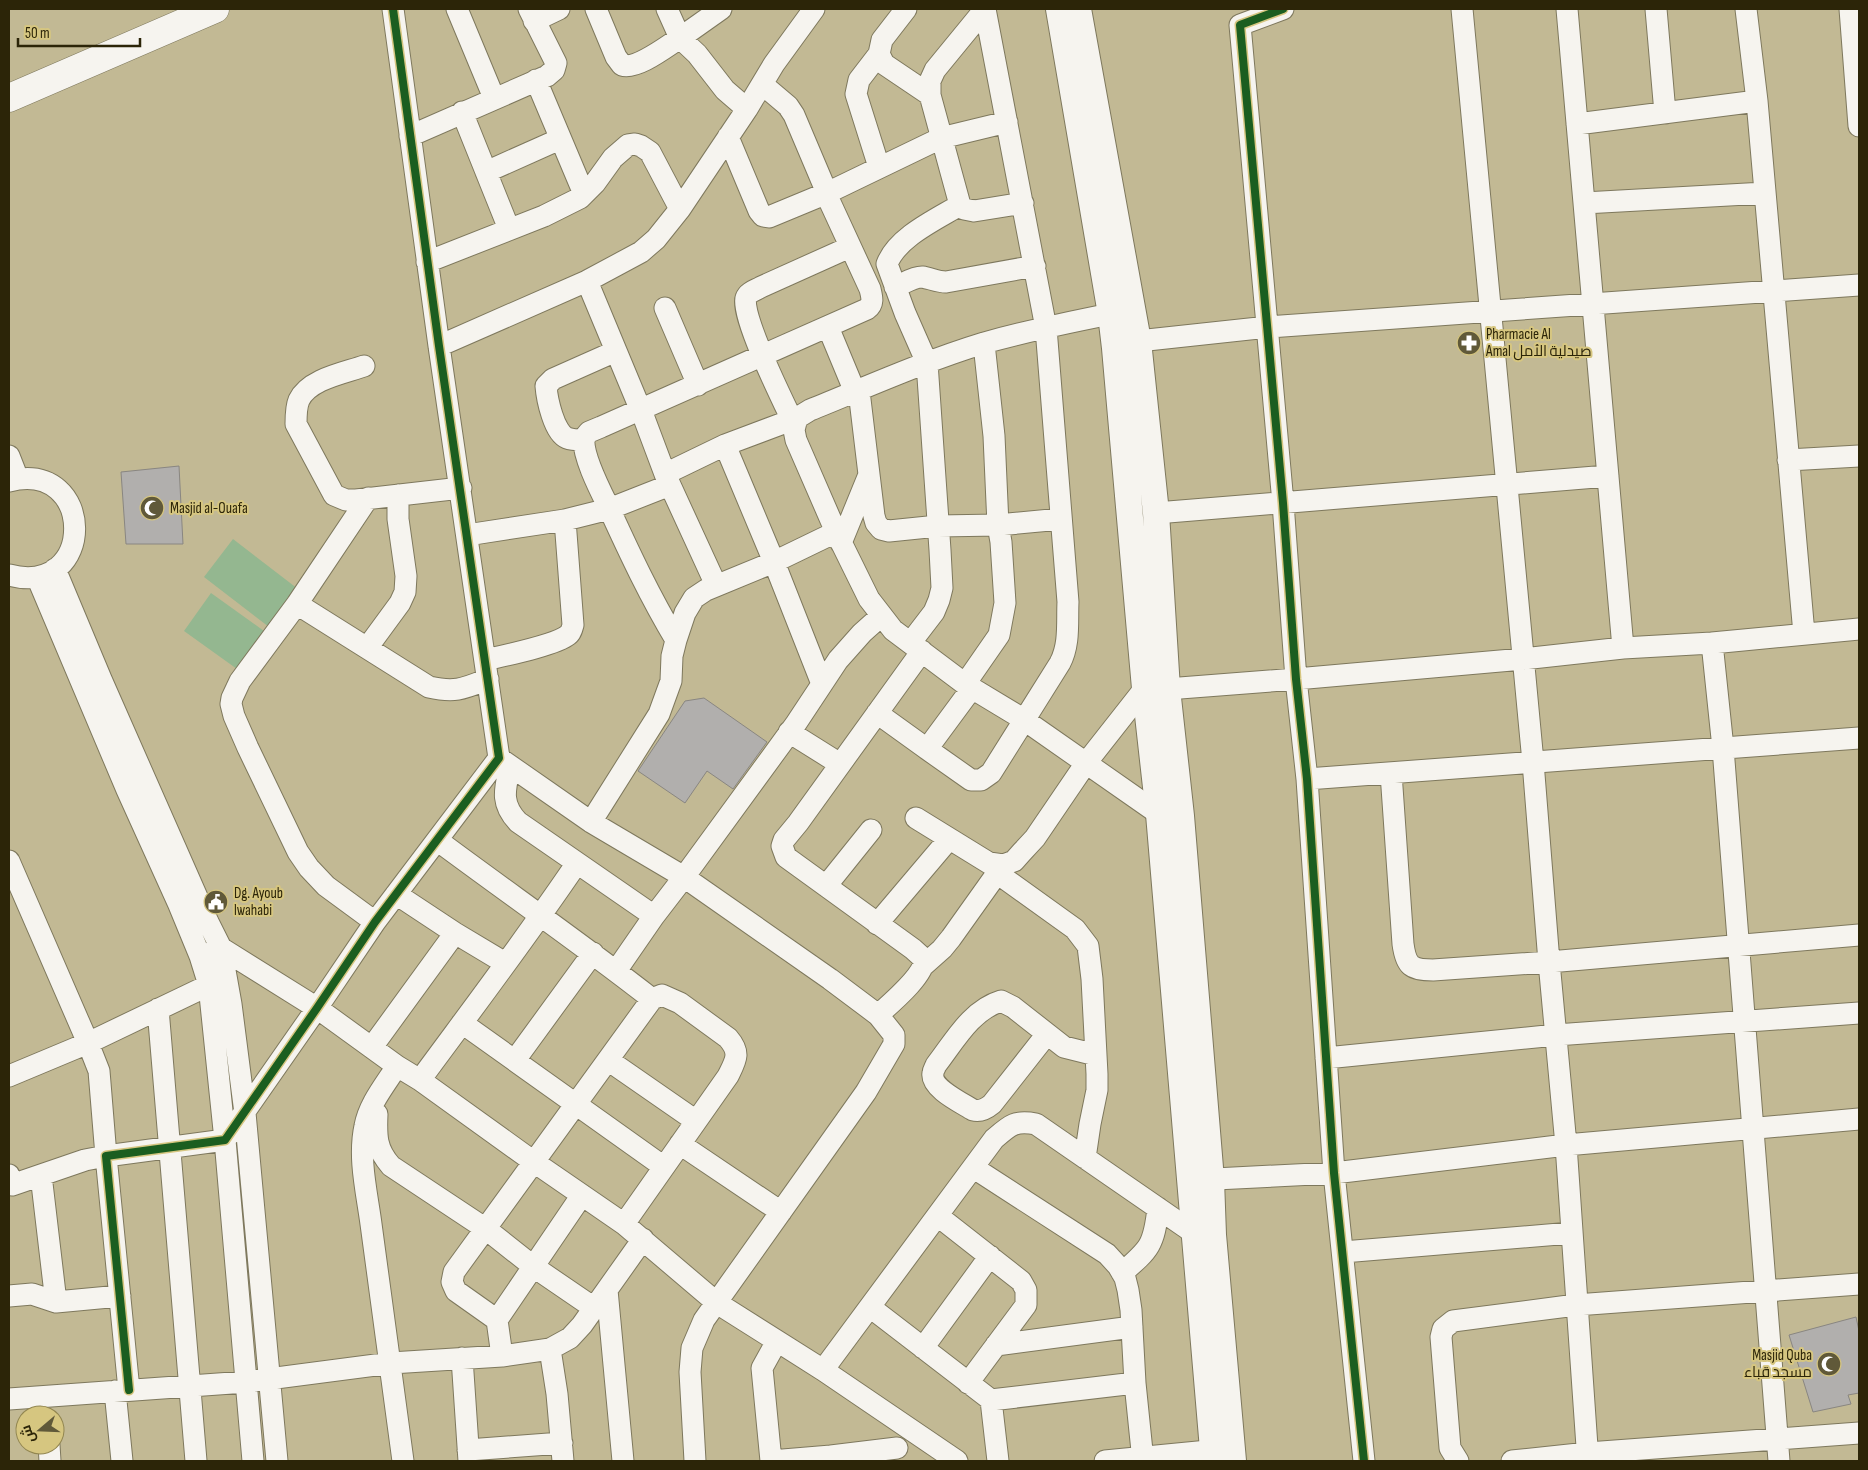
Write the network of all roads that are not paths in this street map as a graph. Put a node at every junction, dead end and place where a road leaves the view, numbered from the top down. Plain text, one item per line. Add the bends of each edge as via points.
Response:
1 (170, 9) edge
2 (215, 9) edge
3 (394, 9) edge
4 (457, 9) edge
5 (559, 9) edge
6 (596, 9) edge
7 (667, 9) edge
8 (721, 9) edge
9 (814, 9) edge
10 (906, 9) edge
11 (985, 9) edge
12 (1059, 9) edge
13 (1078, 9) edge
14 (1283, 9) edge
15 (1462, 9) edge
16 (1567, 9) edge
17 (1656, 9) edge
18 (1746, 9) edge
19 (1850, 9) edge
20 (532, 15) edge
21 (1240, 17) edge
22 (680, 38) junction
23 (879, 54) junction
24 (9, 78) edge
25 (536, 80) junction
26 (762, 84) junction
27 (930, 95) junction
28 (9, 98) edge
29 (494, 98) junction
30 (1757, 101) junction
31 (1858, 105) edge
32 (747, 109) junction
33 (462, 112) junction
34 (1666, 113) junction
35 (1007, 122) junction
36 (1577, 124) junction
37 (1859, 126) edge
38 (410, 136) junction
39 (728, 136) junction
40 (941, 138) junction
41 (560, 139) junction
42 (879, 167) junction
43 (486, 172) junction
44 (1765, 192) junction
45 (827, 193) junction
46 (584, 194) junction
47 (1022, 202) junction
48 (1584, 203) junction
49 (960, 205) junction
50 (680, 209) junction
51 (509, 229) junction
52 (850, 247) junction
53 (428, 262) junction
54 (1035, 266) junction
55 (586, 281) junction
56 (1859, 285) edge
57 (895, 287) junction
58 (1773, 290) junction
59 (1592, 303) junction
60 (665, 308) dead end
61 (1122, 311) junction
62 (1490, 312) junction
63 (828, 327) junction
64 (1268, 327) junction
65 (1046, 328) junction
66 (984, 344) junction
67 (1127, 344) junction
68 (439, 346) junction
69 (616, 351) junction
70 (763, 356) junction
71 (927, 363) junction
72 (364, 366) dead end
73 (698, 385) junction
74 (857, 392) junction
75 (641, 410) junction
76 (794, 419) junction
77 (583, 440) junction
78 (725, 445) junction
79 (9, 456) edge
80 (1859, 456) edge
81 (1788, 460) junction
82 (869, 474) junction
83 (1608, 476) junction
84 (668, 479) junction
85 (14, 480) edge
86 (1506, 485) junction
87 (461, 488) junction
88 (398, 495) junction
89 (368, 498) junction
90 (1283, 503) junction
91 (609, 509) junction
92 (1156, 513) junction
93 (1060, 519) junction
94 (565, 520) junction
95 (998, 525) junction
96 (938, 526) junction
97 (467, 535) junction
98 (838, 538) junction
99 (774, 562) junction
100 (46, 573) junction
101 (9, 575) edge
102 (716, 586) junction
103 (297, 604) junction
104 (881, 616) junction
105 (1859, 630) edge
106 (1804, 634) junction
107 (676, 640) junction
108 (1712, 643) junction
109 (917, 646) junction
110 (367, 648) junction
111 (1623, 648) junction
112 (1523, 659) junction
113 (486, 670) junction
114 (1296, 679) junction
115 (822, 684) junction
116 (968, 686) junction
117 (1156, 688) junction
118 (877, 713) junction
119 (1023, 719) junction
120 (789, 732) junction
121 (1859, 738) edge
122 (1723, 748) junction
123 (927, 749) junction
124 (504, 762) junction
125 (1533, 762) junction
126 (840, 764) junction
127 (1086, 764) junction
128 (1391, 773) junction
129 (1307, 779) junction
130 (1170, 815) junction
131 (916, 818) dead end
132 (591, 822) junction
133 (871, 830) dead end
134 (949, 839) junction
135 (437, 840) junction
136 (9, 860) edge
137 (577, 863) junction
138 (1000, 869) junction
139 (684, 878) junction
140 (826, 886) junction
141 (396, 894) junction
142 (654, 916) junction
143 (540, 917) junction
144 (374, 922) junction
145 (877, 924) junction
146 (455, 934) junction
147 (1859, 935) edge
148 (1738, 945) junction
149 (221, 948) junction
150 (593, 953) junction
151 (200, 956) junction
152 (1549, 962) junction
153 (505, 963) junction
154 (924, 965) junction
155 (616, 971) junction
156 (209, 985) junction
157 (652, 999) junction
158 (318, 1008) junction
159 (158, 1009) junction
160 (1859, 1013) edge
161 (878, 1015) junction
162 (1744, 1022) junction
163 (462, 1023) junction
164 (1047, 1034) junction
165 (1556, 1035) junction
166 (88, 1043) junction
167 (372, 1047) junction
168 (1096, 1055) junction
169 (1326, 1058) junction
170 (515, 1060) junction
171 (608, 1060) junction
172 (397, 1066) junction
173 (9, 1076) edge
174 (420, 1080) junction
175 (379, 1095) junction
176 (576, 1104) junction
177 (245, 1113) junction
178 (1859, 1119) edge
179 (696, 1122) junction
180 (1753, 1128) junction
181 (225, 1140) junction
182 (680, 1144) junction
183 (1566, 1146) junction
184 (170, 1148) junction
185 (106, 1156) junction
186 (1085, 1158) junction
187 (534, 1162) junction
188 (664, 1167) junction
189 (974, 1168) junction
190 (1334, 1173) junction
191 (41, 1175) junction
192 (1200, 1180) junction
193 (10, 1182) edge
194 (582, 1195) junction
195 (1158, 1208) junction
196 (781, 1212) junction
197 (938, 1216) junction
198 (624, 1224) junction
199 (486, 1228) junction
200 (1571, 1233) junction
201 (1203, 1234) junction
202 (643, 1239) junction
203 (1342, 1252) junction
204 (990, 1256) junction
205 (534, 1267) junction
206 (1122, 1273) junction
207 (1859, 1284) edge
208 (607, 1290) junction
209 (1765, 1290) junction
210 (9, 1296) edge
211 (120, 1296) junction
212 (56, 1302) junction
213 (717, 1303) junction
214 (1576, 1305) junction
215 (870, 1307) junction
216 (594, 1308) junction
217 (497, 1320) junction
218 (1132, 1327) junction
219 (777, 1340) junction
220 (996, 1344) junction
221 (923, 1348) junction
222 (550, 1349) junction
223 (502, 1356) junction
224 (462, 1358) junction
225 (391, 1363) junction
226 (823, 1370) junction
227 (268, 1379) junction
228 (246, 1382) junction
229 (968, 1383) junction
230 (1135, 1383) junction
231 (190, 1386) junction
232 (122, 1391) junction
233 (9, 1399) edge
234 (991, 1400) junction
235 (41, 1405) edge
236 (51, 1405) edge
237 (894, 1419) junction
238 (1859, 1433) edge
239 (1777, 1440) junction
240 (563, 1452) edge
241 (898, 1455) edge
242 (1223, 1455) edge
243 (468, 1456) edge
244 (1588, 1457) edge
245 (831, 1459) edge
246 (1143, 1459) edge
247 (122, 1461) edge
248 (196, 1461) edge
249 (253, 1461) edge
250 (277, 1461) edge
251 (403, 1461) edge
252 (622, 1461) edge
253 (695, 1461) edge
254 (771, 1461) edge
255 (957, 1461) edge
256 (998, 1461) edge
257 (1106, 1461) edge
258 (1364, 1461) edge
259 (1458, 1461) edge
260 (1512, 1461) edge
261 (1779, 1461) edge

1 - 24 highway
2 - 28 highway
3 - 38 street
4 - 29 street
5 - 20 street
6 - 22 street via 622,65 641,62
7 - 22 street
8 - 22 street
9 - 26 street
10 - 23 street via 882,40
11 - 27 street via 935,70 930,81
11 - 35 street
12 - 61 main road
13 - 61 main road
14 - 21 street
15 - 62 street
16 - 36 street
17 - 34 street
18 - 30 street
19 - 31 street
20 - 25 street via 556,64 550,74
21 - 64 street
22 - 32 street via 725,90
23 - 27 street via 884,64
23 - 42 street via 859,80 856,94
25 - 29 street
25 - 41 street
26 - 32 street
26 - 45 street via 791,110
27 - 40 street
29 - 33 street
30 - 34 street
30 - 44 street
31 - 37 street
32 - 39 street
33 - 38 street
33 - 43 street
34 - 36 street
35 - 40 street
35 - 47 street
36 - 48 street
38 - 53 street
39 - 45 street via 763,216 774,216
39 - 50 street
40 - 42 street
40 - 49 street
41 - 43 street
41 - 46 street
42 - 45 street
43 - 51 street
44 - 48 street
44 - 58 street
45 - 52 street
46 - 50 street via 621,150 635,144 650,152
46 - 51 street via 544,216
47 - 49 street via 974,211
47 - 54 street
48 - 59 street
49 - 57 street via 917,231 889,257 887,264
50 - 55 street via 656,239 640,252
51 - 53 street
52 - 63 street via 870,290 872,304
52 - 70 street via 748,295 746,310
53 - 68 street
54 - 57 street via 946,282 916,278
54 - 65 street
55 - 68 street
55 - 69 street
56 - 58 street
57 - 71 street
58 - 59 street
58 - 81 street
59 - 62 street
59 - 83 street
60 - 73 street
61 - 65 street
61 - 67 main road
62 - 64 street
62 - 86 street
63 - 70 street
63 - 74 street
64 - 67 street
64 - 90 street
65 - 66 street
65 - 93 street
66 - 71 street
66 - 95 street via 994,436
67 - 92 main road
67 - 117 main road
68 - 87 street
69 - 75 street
69 - 77 street via 553,379 546,386 559,431 569,439
70 - 73 street
70 - 76 street
71 - 74 street
71 - 96 street
72 - 89 street via 315,383 299,400 296,424 334,495 346,500
73 - 75 street
74 - 76 street
74 - 82 street
75 - 77 street via 589,432
75 - 84 street
76 - 78 street
76 - 98 street via 796,440
77 - 91 street
78 - 84 street
78 - 99 street
79 - 85 street
80 - 81 street
81 - 106 street
82 - 96 street via 874,516 881,529
82 - 98 street
83 - 86 street
83 - 111 street
84 - 91 street
84 - 102 street
85 - 100 street via 35,479 51,485 64,495 72,510 76,526 74,543 66,558
86 - 90 street
86 - 112 street
87 - 88 street
87 - 97 street
88 - 89 street
88 - 110 street via 405,592
89 - 103 street
90 - 92 street
90 - 114 street
91 - 94 street
91 - 107 street via 654,603
92 - 117 main road
93 - 95 street
93 - 119 street via 1068,602 1067,643 1060,663
94 - 97 street
94 - 113 street via 573,625 570,633
95 - 96 street
95 - 116 street via 1005,603 1003,622 999,635
96 - 109 street via 942,588
97 - 113 street
98 - 99 street
98 - 104 street via 856,576
99 - 102 street
99 - 115 street
100 - 101 street via 23,578
100 - 149 street via 101,679
100 - 151 street via 127,790
102 - 107 street via 689,604
103 - 110 street
103 - 144 street via 240,681 232,698 233,713 298,852 326,886
104 - 109 street via 893,630
104 - 115 street via 838,660
105 - 106 street
106 - 108 street
107 - 132 street via 671,681 659,714
108 - 111 street
108 - 122 street
109 - 116 street
109 - 118 street
110 - 113 street via 429,686 446,691 460,690
111 - 112 street
112 - 114 street
112 - 125 street
113 - 124 street
114 - 117 street
114 - 129 street
115 - 120 street
116 - 119 street
116 - 123 street
117 - 127 street
117 - 130 main road
118 - 123 street
118 - 126 street
119 - 123 street via 991,773 980,780 967,778
119 - 127 street
120 - 126 street
120 - 139 street
121 - 122 street
122 - 125 street
122 - 148 street
124 - 132 street
124 - 135 street
124 - 137 street via 504,791 511,814
125 - 128 street
125 - 152 street
126 - 140 street via 782,846 786,857
127 - 130 street
127 - 138 street via 1035,838 1014,861
128 - 129 street
128 - 152 street via 1402,932 1404,952 1410,966 1433,970
129 - 169 street
130 - 192 main road
131 - 134 street
132 - 139 street
133 - 140 street
134 - 138 street
134 - 145 street
135 - 141 street
135 - 143 street
136 - 166 street
137 - 142 street
137 - 143 street
138 - 154 street via 951,938
138 - 168 street via 1075,929 1086,942 1091,960
139 - 142 street
139 - 161 street
140 - 145 street
141 - 144 street
141 - 146 street
142 - 155 street
143 - 150 street
143 - 153 street
144 - 158 street
145 - 154 street via 913,948 924,959
146 - 153 street
146 - 167 street
147 - 148 street
148 - 152 street
148 - 162 street
149 - 151 street
149 - 158 street
149 - 177 street
150 - 155 street
150 - 170 street
151 - 156 street
152 - 165 street
153 - 163 street
154 - 161 street via 904,991
155 - 157 street
156 - 159 street
156 - 181 street
157 - 171 street
157 - 179 street via 662,995 680,1003 728,1038 736,1051 728,1076
158 - 167 street
158 - 177 street
159 - 166 street
159 - 184 street
160 - 162 street
161 - 196 street via 894,1035 894,1044 866,1092
162 - 165 street
162 - 180 street
163 - 170 street
163 - 174 street
164 - 164 street via 1001,1001 988,1005 971,1020 936,1065 932,1073 934,1082 939,1089 973,1110 987,1108
164 - 168 street via 1064,1047
165 - 169 street
165 - 183 street
166 - 173 street
166 - 185 street via 99,1071
167 - 172 street
168 - 186 street via 1097,1090
169 - 190 street
170 - 176 street
171 - 176 street
171 - 179 street
172 - 174 street
172 - 175 street
174 - 187 street
175 - 199 street via 376,1134 381,1155 391,1166
175 - 225 street via 368,1112 363,1147
176 - 187 street
176 - 188 street
177 - 181 street
177 - 227 street
178 - 180 street
179 - 182 street
180 - 183 street
180 - 209 street
181 - 184 street
181 - 228 street
182 - 188 street
182 - 196 street
183 - 190 street
183 - 200 street
184 - 185 street
184 - 231 street
185 - 191 street
185 - 211 street
186 - 189 street via 1036,1124 1018,1123 1011,1124 994,1138
186 - 195 street
187 - 194 street
187 - 199 street
188 - 198 street
189 - 197 street
189 - 206 street via 1107,1254
190 - 192 street
190 - 203 street
191 - 193 street
191 - 212 street
192 - 201 main road
194 - 198 street
194 - 205 street
195 - 201 street
195 - 206 street via 1150,1247
196 - 213 street
197 - 204 street
197 - 215 street
198 - 202 street
199 - 205 street
199 - 217 street via 454,1272 452,1282 456,1290
200 - 203 street
200 - 214 street
201 - 242 main road
202 - 208 street
202 - 213 street
203 - 258 street
204 - 220 street via 1021,1281 1027,1296 1026,1305
204 - 221 street
205 - 216 street
205 - 217 street
206 - 218 street via 1128,1290
207 - 209 street
208 - 216 street
208 - 252 street
209 - 214 street
209 - 239 street
210 - 212 street via 32,1294
211 - 212 street
211 - 232 street
213 - 219 street
213 - 253 street via 704,1320 692,1348 690,1372
214 - 244 street
214 - 259 street via 1453,1320 1443,1329 1450,1448
215 - 221 street
215 - 226 street
216 - 222 street via 570,1338
217 - 223 street
218 - 220 street
218 - 230 street
219 - 226 street
219 - 254 street via 762,1368
220 - 229 street
221 - 229 street
222 - 223 street
222 - 240 street
223 - 224 street
224 - 225 street
224 - 243 street
225 - 227 street
225 - 251 street
226 - 237 street
227 - 228 street
227 - 250 street
228 - 231 street
228 - 249 street
229 - 234 street
230 - 234 street
230 - 246 street
231 - 232 street
231 - 248 street
232 - 236 street
232 - 247 street
233 - 235 street
234 - 256 street
237 - 241 street
237 - 255 street
238 - 239 street
239 - 244 street
239 - 261 street
240 - 243 street
241 - 245 street
242 - 246 street
244 - 260 street
245 - 254 street
246 - 257 street

